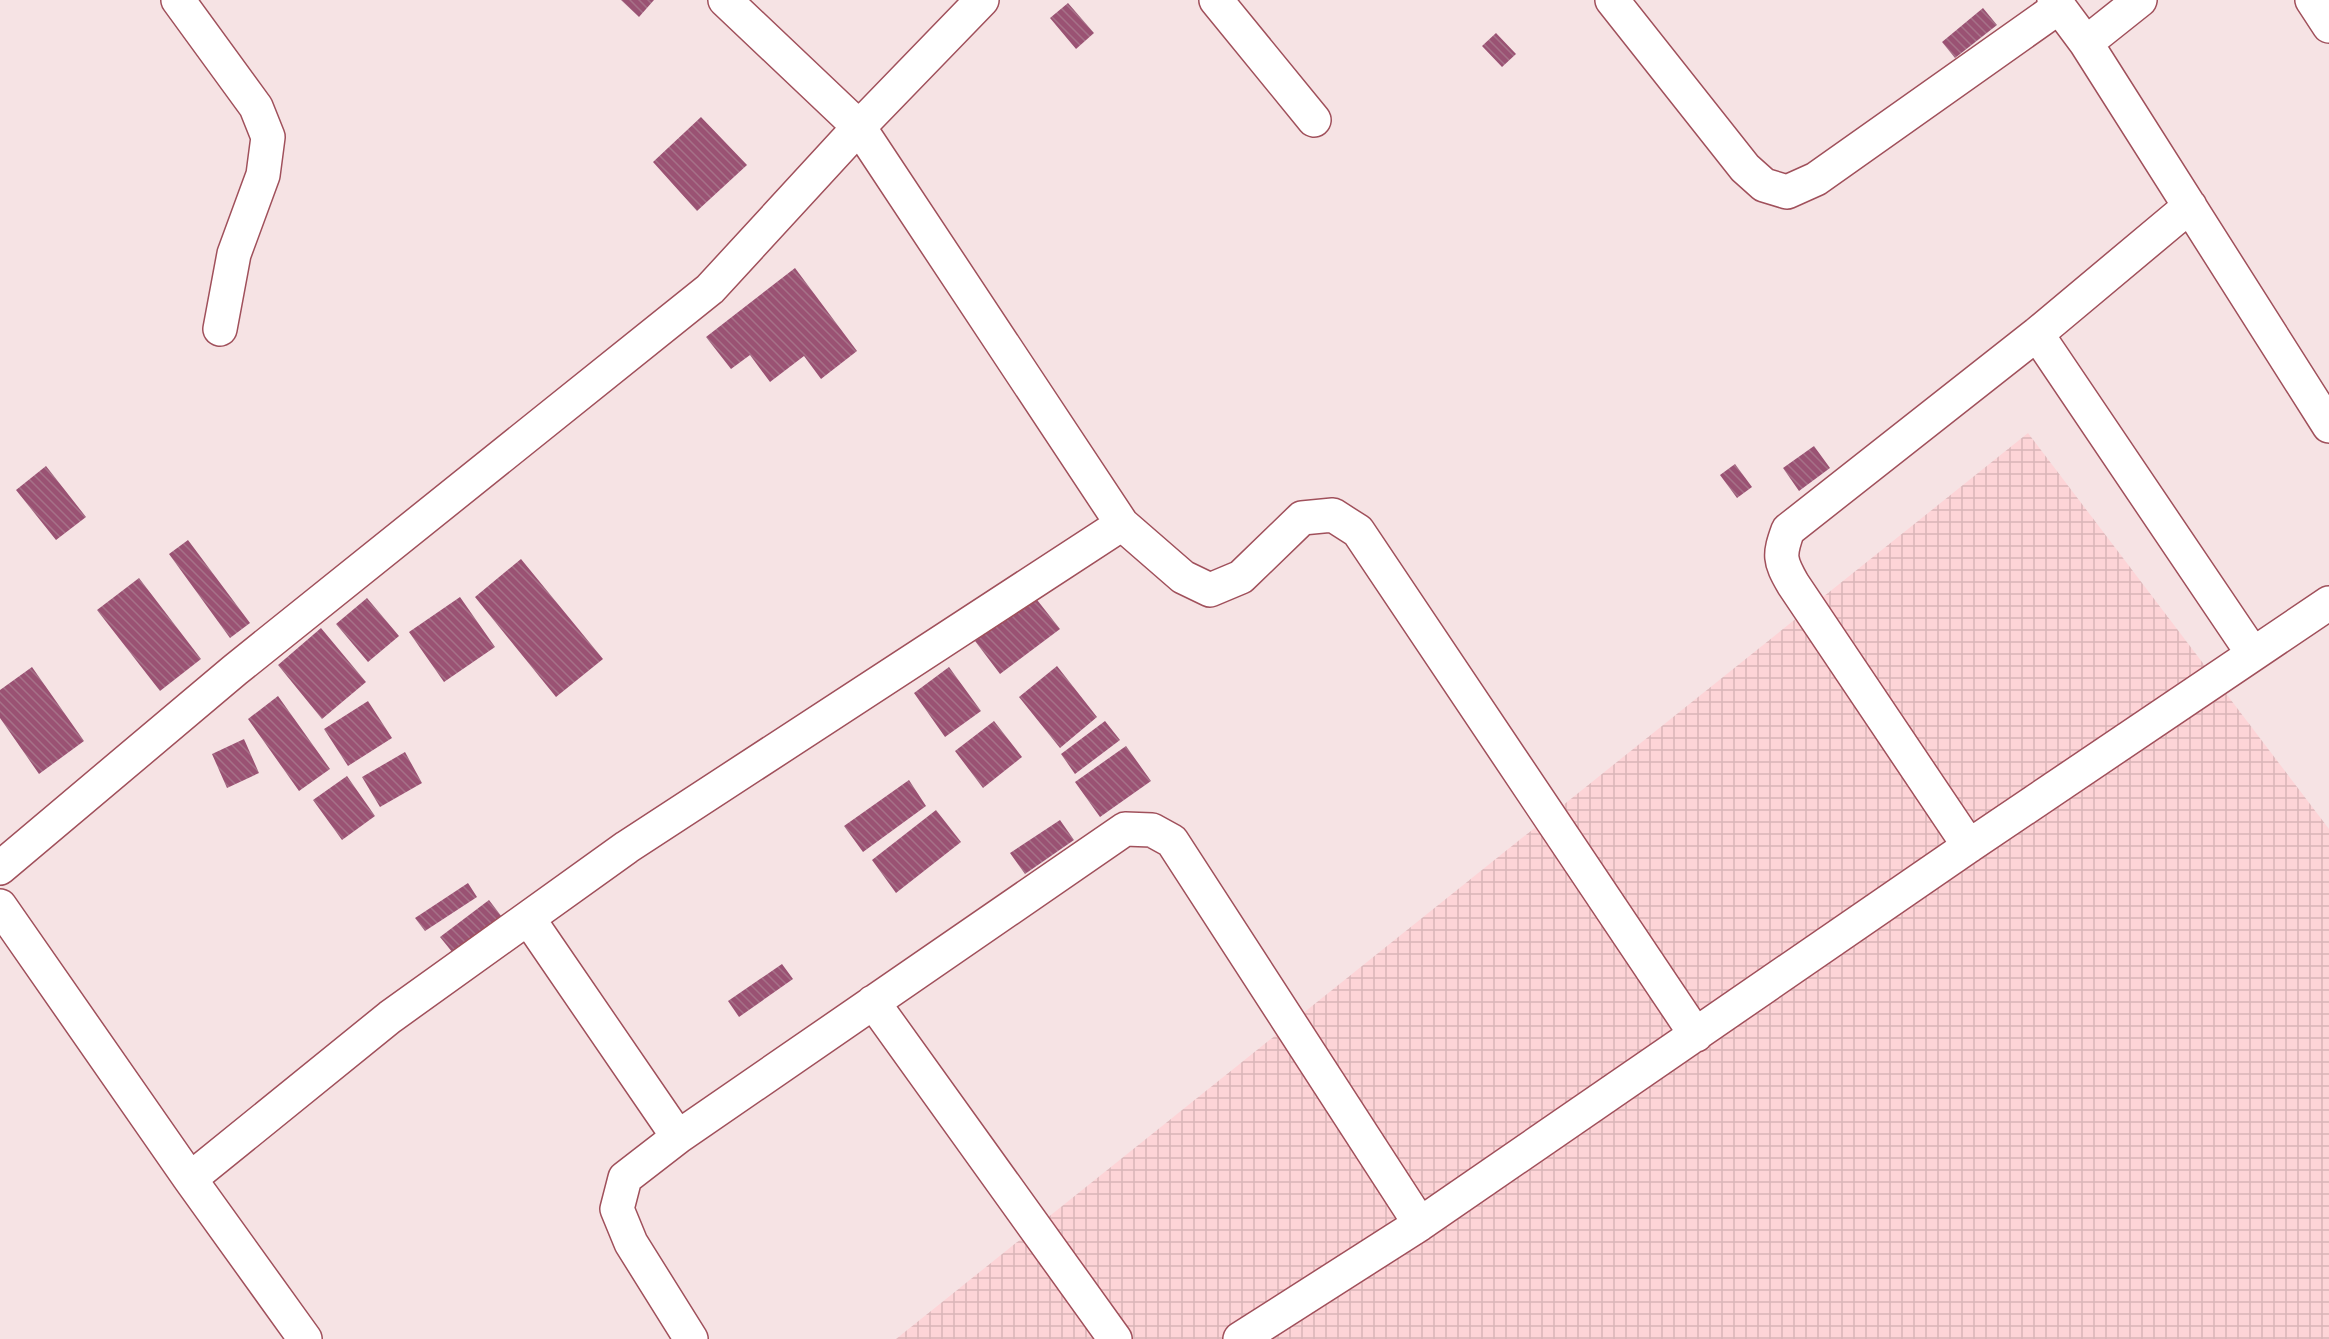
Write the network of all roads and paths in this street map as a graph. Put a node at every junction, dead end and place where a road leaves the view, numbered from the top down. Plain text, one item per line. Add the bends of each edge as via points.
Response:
1 (178, 0) edge
2 (725, 0) edge
3 (982, 0) edge
4 (1216, 0) edge
5 (1611, 0) edge
6 (2140, 0) edge
7 (2312, 0) edge
8 (2057, 3) edge
9 (2329, 26) edge
10 (2086, 43) junction
11 (1314, 120) dead end
12 (859, 127) junction
13 (2190, 207) junction
14 (220, 329) dead end
15 (2037, 334) junction
16 (2329, 426) edge
17 (1122, 524) junction
18 (2329, 603) edge
19 (2253, 654) junction
20 (1969, 846) junction
21 (0, 868) edge
22 (0, 906) edge
23 (528, 918) junction
24 (873, 1002) junction
25 (1696, 1035) junction
26 (678, 1137) junction
27 (190, 1179) junction
28 (1420, 1224) junction
29 (305, 1339) edge
30 (691, 1339) edge
31 (1114, 1339) edge
32 (1240, 1339) edge

1 - 14 street via 256,107 268,137 263,175 234,254
2 - 12 street
3 - 12 street
4 - 11 street
5 - 8 street via 1746,168 1764,185 1787,192 1816,179
6 - 10 street
7 - 9 street
8 - 10 street
10 - 13 street
12 - 17 street
12 - 21 street via 710,289 235,670
13 - 15 street
13 - 16 street
15 - 19 street
15 - 20 street via 1788,530 1780,551 1793,584
17 - 23 street via 627,846
17 - 25 street via 1183,577 1210,590 1241,577 1302,518 1333,515 1358,531
18 - 19 street
19 - 20 street
20 - 25 street
22 - 27 street
23 - 26 street
23 - 27 street via 390,1017
24 - 26 street
24 - 28 street via 1125,830 1152,830 1172,841
24 - 31 street
25 - 28 street
26 - 30 street via 625,1178 617,1209 631,1243
27 - 29 street
28 - 32 street

